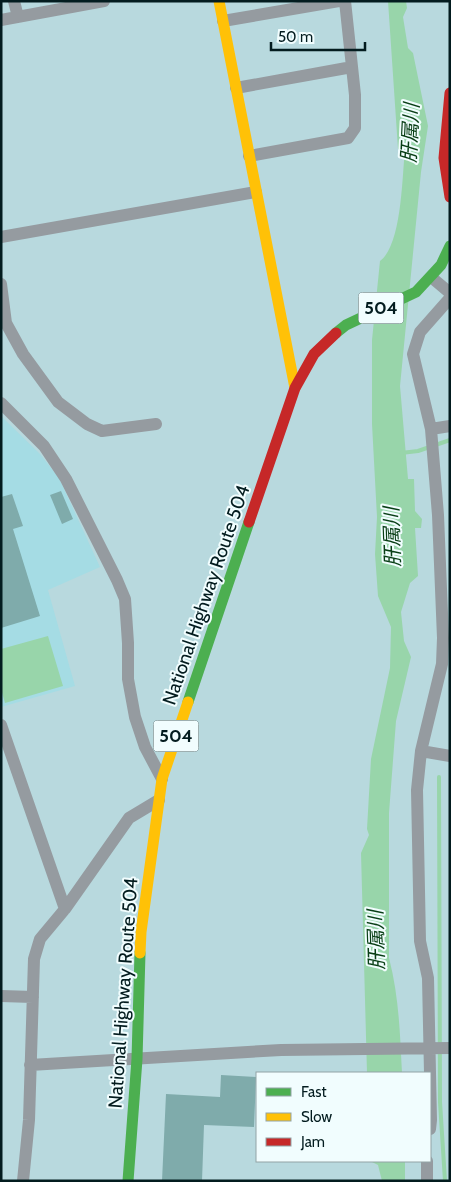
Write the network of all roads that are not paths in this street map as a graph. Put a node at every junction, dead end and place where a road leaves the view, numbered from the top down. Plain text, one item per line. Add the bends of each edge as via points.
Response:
1 (14, 1) edge
2 (104, 1) edge
3 (219, 1) edge
4 (339, 1) edge
5 (344, 1) edge
6 (18, 17) junction
7 (1, 20) edge
8 (223, 21) junction
9 (352, 66) junction
10 (236, 88) junction
11 (450, 93) edge
12 (249, 156) junction
13 (447, 158) edge
14 (256, 192) junction
15 (450, 197) edge
16 (1, 236) edge
17 (450, 246) edge
18 (431, 277) junction
19 (1, 284) edge
20 (450, 293) edge
21 (450, 298) edge
22 (295, 388) junction
23 (1, 403) edge
24 (156, 424) dead end
25 (450, 426) edge
26 (431, 429) junction
27 (445, 591) edge
28 (1, 725) edge
29 (421, 751) junction
30 (450, 756) edge
31 (162, 779) junction
32 (159, 800) junction
33 (65, 909) junction
34 (1, 996) edge
35 (32, 997) junction
36 (423, 1048) junction
37 (450, 1048) edge
38 (137, 1059) junction
39 (30, 1065) junction
40 (426, 1072) edge
41 (427, 1162) edge
42 (23, 1181) edge
43 (128, 1181) edge
44 (427, 1181) edge

1 - 6 street
2 - 6 street
3 - 8 main road
4 - 8 street
5 - 9 street
6 - 7 street
8 - 10 main road
9 - 10 street
9 - 12 street via 355,128 348,138
10 - 12 main road
11 - 13 main road
12 - 14 main road
13 - 15 main road
14 - 16 street
14 - 22 main road
17 - 18 main road, National Highway Route 504 / 504
18 - 20 street
18 - 22 main road, National Highway Route 504 / 504 via 416,292 346,325 326,341 314,354
19 - 24 street via 6,323 23,354 58,402 102,431
21 - 26 street via 420,332 413,354
22 - 31 main road, National Highway Route 504 / 504
23 - 31 street via 44,446 66,479 117,580 125,599 128,679 135,717 145,747
25 - 26 street
26 - 27 street
27 - 29 street via 442,664
28 - 33 street
29 - 30 street
29 - 36 street via 418,790 420,941 428,978
31 - 32 main road, National Highway Route 504 / 504
32 - 33 street via 130,818
32 - 38 main road, National Highway Route 504 / 504 via 141,932
33 - 35 street via 40,939 34,958
34 - 35 street
35 - 39 street
36 - 37 street
36 - 38 street via 280,1050
36 - 40 street
38 - 39 street
38 - 43 main road, National Highway Route 504 / 504
39 - 42 street via 28,1140
41 - 44 street

